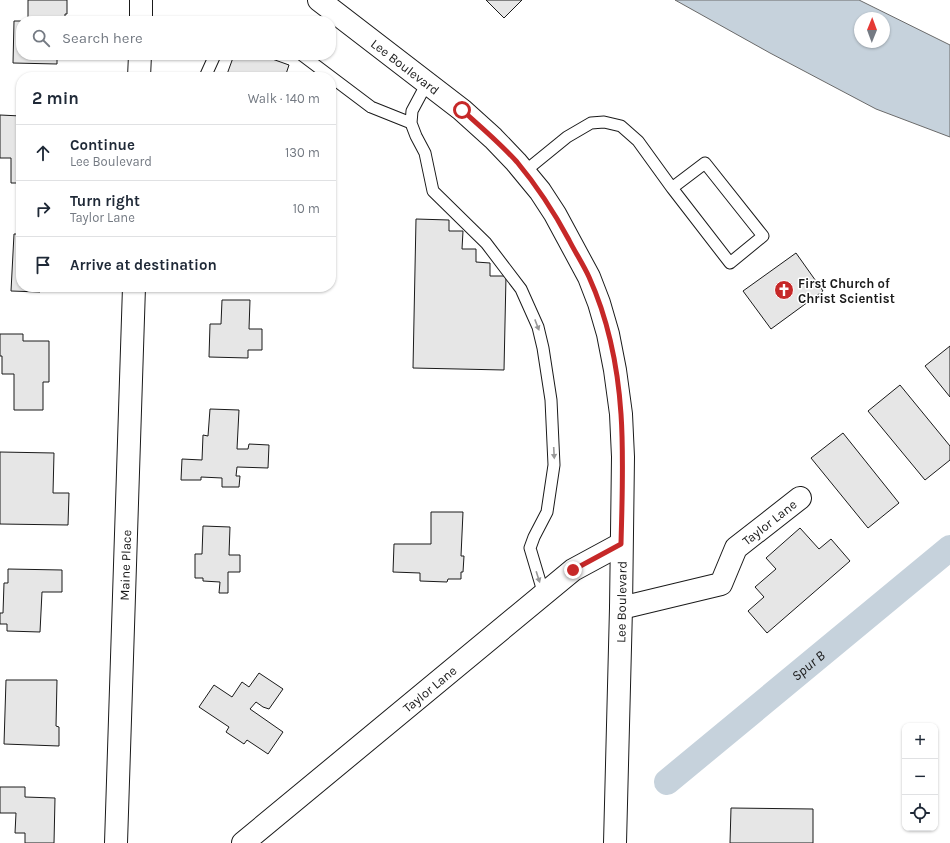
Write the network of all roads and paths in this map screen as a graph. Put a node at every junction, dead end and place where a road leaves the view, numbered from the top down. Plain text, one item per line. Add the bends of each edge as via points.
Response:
1 (141, 0) edge
2 (319, 0) edge
3 (141, 16) edge
4 (140, 60) edge
5 (213, 60) edge
6 (309, 60) edge
7 (140, 72) edge
8 (207, 72) edge
9 (325, 72) edge
10 (336, 80) edge
11 (427, 83) junction
12 (411, 123) junction
13 (524, 172) junction
14 (672, 188) junction
15 (134, 292) edge
16 (800, 498) dead end
17 (621, 544) junction
18 (544, 595) junction
19 (621, 608) junction
20 (116, 843) edge
21 (243, 843) edge
22 (615, 843) edge

1 - 3 street
2 - 11 street, Lee Boulevard
4 - 7 street
5 - 8 lane
6 - 9 lane
10 - 12 lane via 372,107
11 - 12 lane via 412,111
11 - 13 street, Lee Boulevard via 493,138
12 -> 18 lane via 424,153 433,191 486,243 521,289 538,327 551,400 554,465 547,512 530,548
13 - 14 lane via 567,137 591,123 604,122 622,126 638,141
13 - 17 street, Lee Boulevard via 555,214 589,277 608,334 621,414
14 - 14 lane via 730,263 763,236 705,163
15 - 20 street, Maine Place
16 - 19 street, Taylor Lane via 736,548 721,584
17 - 18 street, Taylor Lane via 573,570
17 - 19 street, Lee Boulevard
18 - 21 street, Taylor Lane
19 - 22 street, Lee Boulevard

